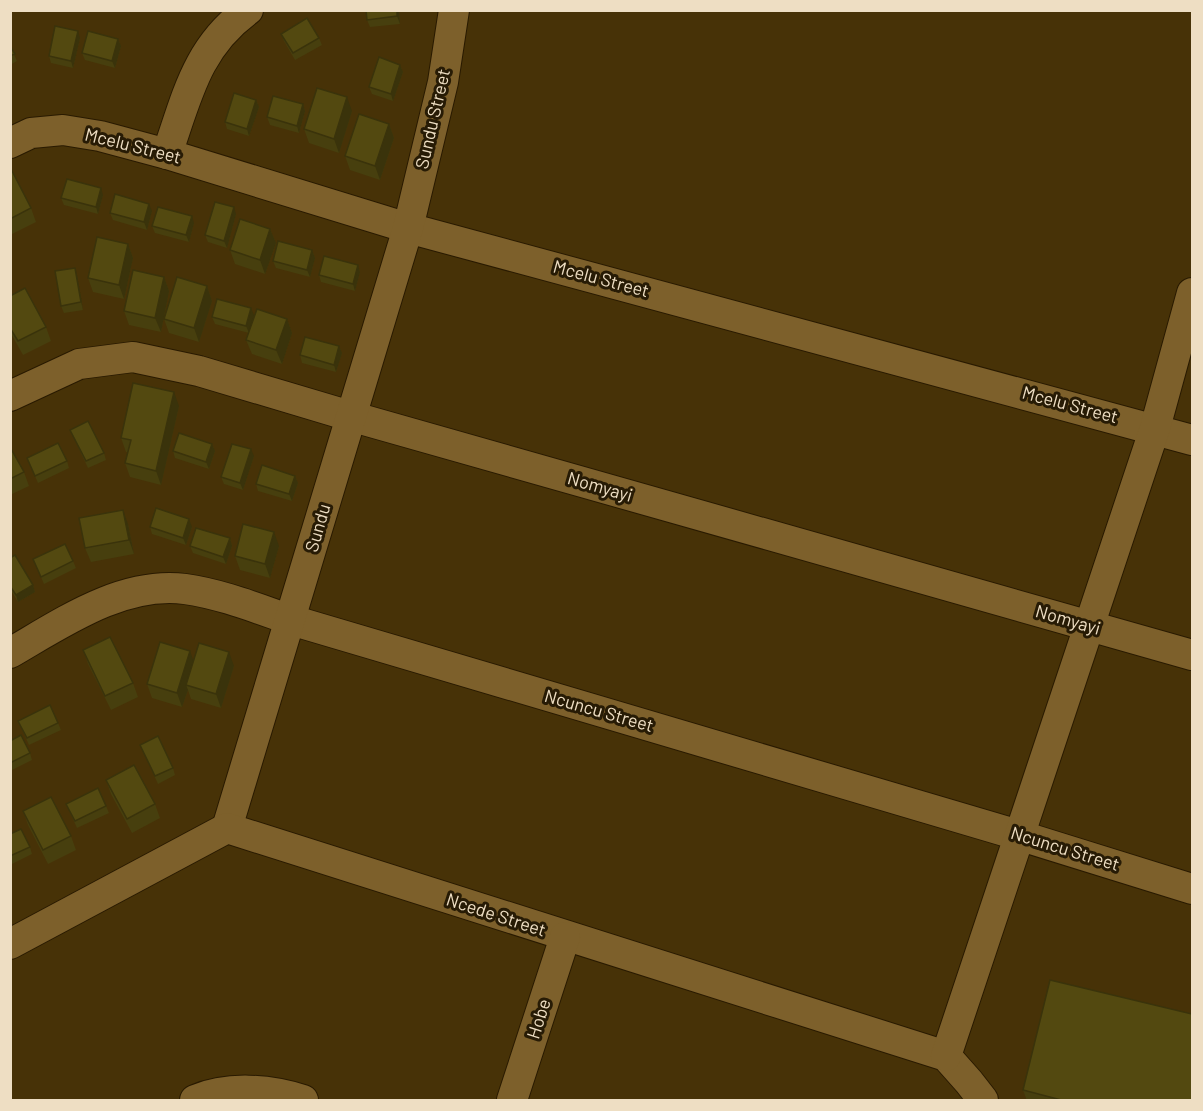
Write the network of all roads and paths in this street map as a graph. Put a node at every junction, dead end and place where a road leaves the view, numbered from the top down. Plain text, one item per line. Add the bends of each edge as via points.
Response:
1 (248, 10) edge
2 (454, 10) edge
3 (10, 142) edge
4 (167, 154) junction
5 (408, 228) junction
6 (1192, 293) edge
7 (10, 396) edge
8 (350, 416) junction
9 (1155, 428) junction
10 (1192, 440) edge
11 (291, 620) junction
12 (1090, 626) junction
13 (10, 652) edge
14 (1192, 655) edge
15 (227, 828) junction
16 (1018, 835) junction
17 (1192, 889) edge
18 (565, 937) junction
19 (10, 944) edge
20 (946, 1056) junction
21 (195, 1101) edge
22 (303, 1101) edge
23 (512, 1101) edge
24 (982, 1101) edge

1 - 4 street via 218,37 195,71
2 - 5 street, Sundu Street via 443,82
3 - 4 street, Mcelu Street via 31,133 63,130
4 - 5 street, Mcelu Street
5 - 8 street, Sundu
5 - 9 street, Mcelu Street
6 - 9 street
7 - 8 street, Nomyayi via 79,364 133,357 199,371
8 - 11 street, Sundu
8 - 12 street, Nomyayi
9 - 10 street, Mcelu Street
9 - 12 street
11 - 13 street, Ncuncu Street via 216,596 183,589 156,590 97,605
11 - 15 street, Sundu
11 - 16 street, Ncuncu Street
12 - 14 street, Nomyayi
12 - 16 street
15 - 18 street, Ncede Street
15 - 19 street
16 - 17 street, Ncuncu Street
16 - 20 street
18 - 20 street, Ncede Street
18 - 23 street, Hobe
20 - 24 street
21 - 22 street via 225,1091 254,1091

